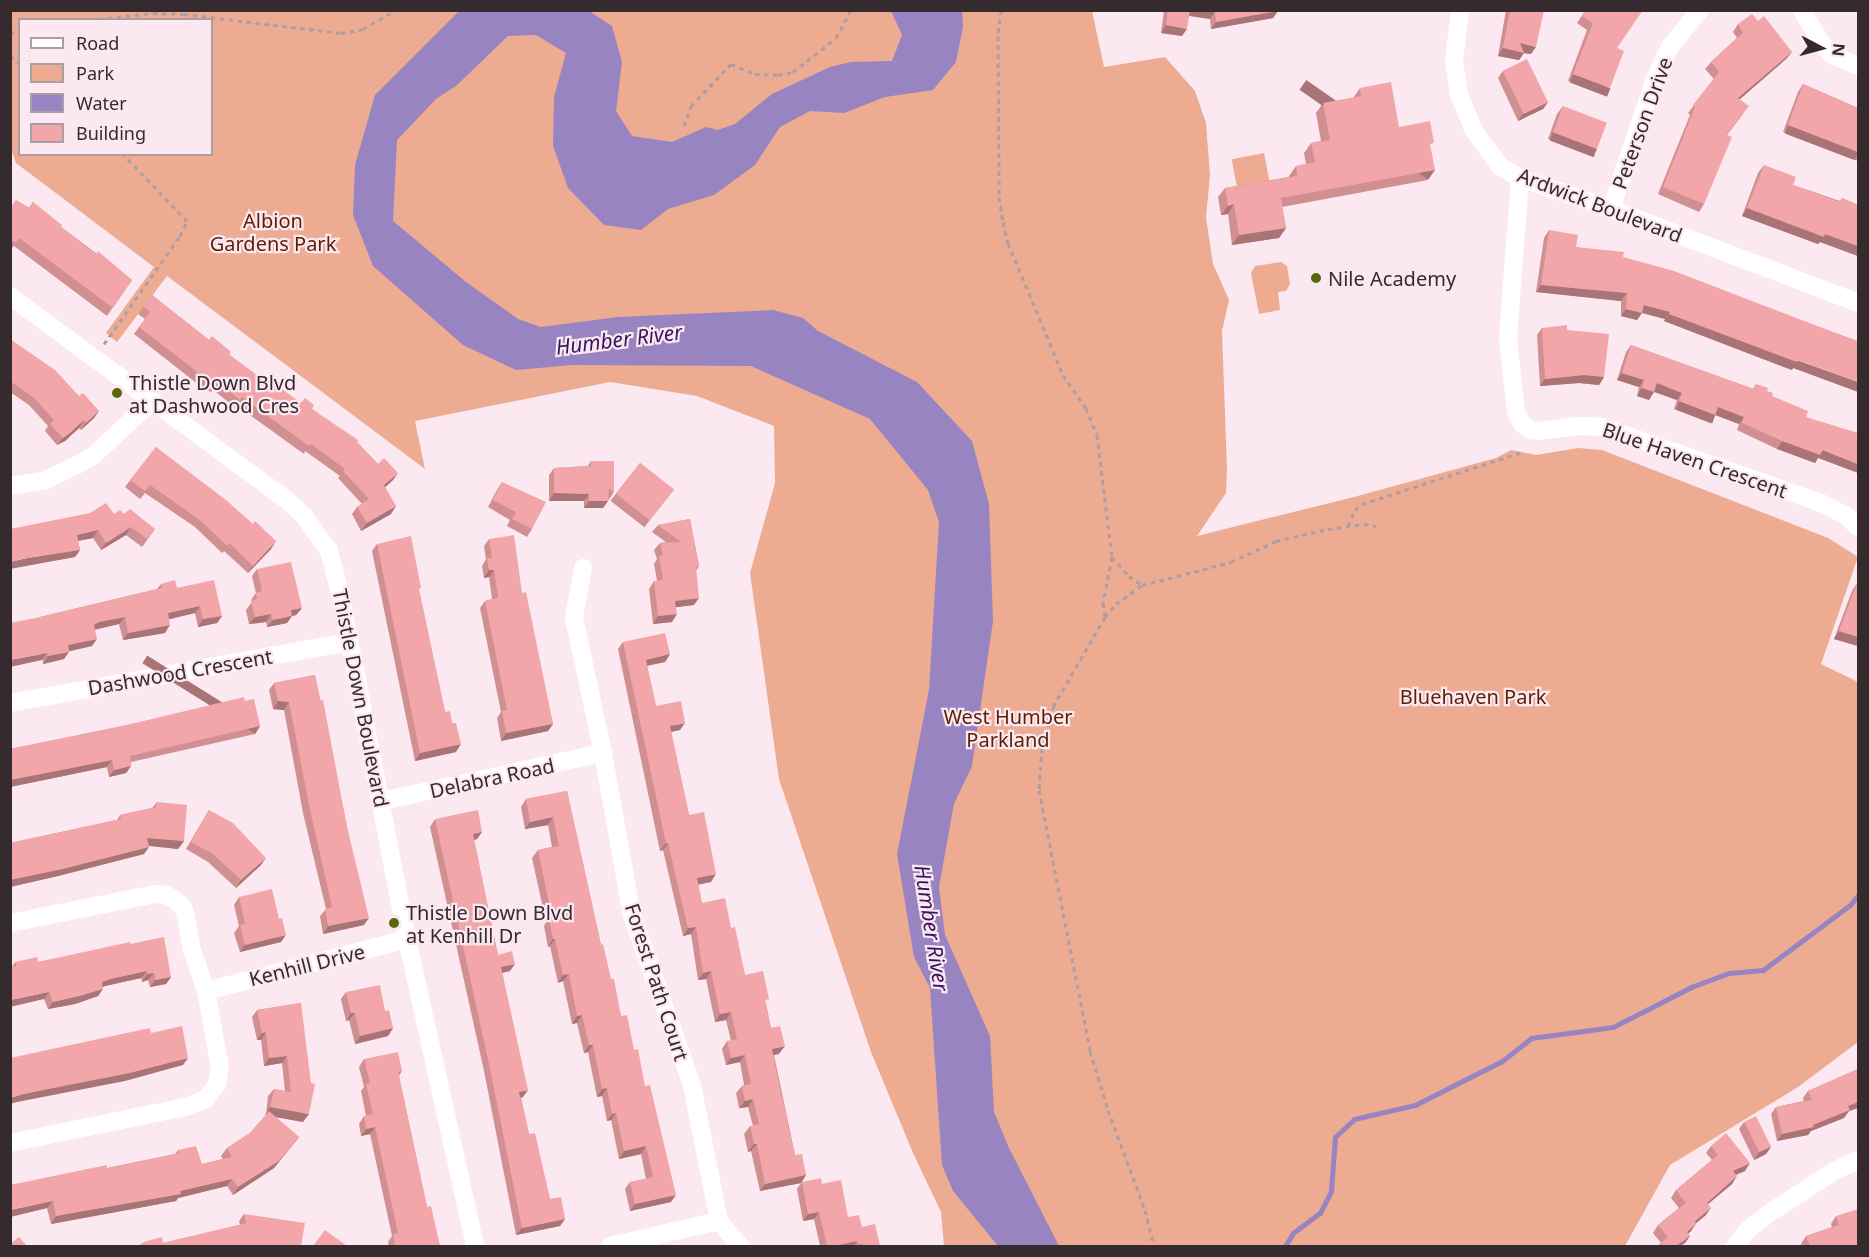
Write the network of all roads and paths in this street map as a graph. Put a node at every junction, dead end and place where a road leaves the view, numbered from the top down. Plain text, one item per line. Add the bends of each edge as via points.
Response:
1 (396, 10) edge
2 (851, 10) edge
3 (1001, 10) edge
4 (1460, 10) edge
5 (1700, 10) edge
6 (1802, 10) edge
7 (108, 18) edge
8 (1858, 66) edge
9 (684, 126) dead end
10 (125, 156) edge
11 (1520, 178) junction
12 (1611, 209) junction
13 (10, 296) edge
14 (1858, 303) edge
15 (94, 357) junction
16 (151, 402) junction
17 (1525, 451) dead end
18 (10, 486) edge
19 (1348, 526) junction
20 (1376, 526) dead end
21 (1858, 527) edge
22 (1112, 557) junction
23 (583, 568) dead end
24 (1142, 585) junction
25 (1105, 617) junction
26 (350, 642) junction
27 (10, 704) edge
28 (603, 753) junction
29 (382, 801) junction
30 (10, 923) edge
31 (407, 939) junction
32 (206, 991) junction
33 (10, 1143) edge
34 (1858, 1160) edge
35 (719, 1221) junction
36 (476, 1246) edge
37 (610, 1246) edge
38 (740, 1246) edge
39 (1154, 1246) edge
40 (1735, 1246) edge

1 - 7 path via 363,29 341,33 184,14
2 - 9 path via 836,38 793,72 755,74 731,64 691,106
3 - 22 path via 999,197 1003,222 1008,243 1063,375 1095,429
4 - 11 street, Ardwick Boulevard via 1454,49 1455,78 1464,113 1500,166
5 - 12 street, Peterson Drive via 1670,47 1654,81
6 - 8 street via 1821,43 1832,54
10 - 15 path via 187,221
11 - 12 street, Ardwick Boulevard
11 - 21 street, Blue Haven Crescent via 1508,339 1516,412 1521,424 1531,430 1579,426 1613,430 1821,503
12 - 14 street, Ardwick Boulevard
13 - 15 street, Thistle Down Boulevard
15 - 16 street, Thistle Down Boulevard
16 - 18 street via 80,464 46,480
16 - 26 street, Thistle Down Boulevard via 304,516 329,551
17 - 19 path via 1362,504
19 - 20 path
19 - 24 path via 1276,541 1231,562
22 - 24 path
22 - 25 path via 1103,603
23 - 28 street, Forest Path Court via 574,618
24 - 25 path
25 - 39 path via 1054,705 1042,748 1039,790 1090,1051
26 - 27 street, Dashwood Crescent
26 - 29 street, Thistle Down Boulevard
28 - 29 street, Delabra Road
28 - 35 street, Forest Path Court via 632,915 692,1085
29 - 31 street, Thistle Down Boulevard
30 - 32 street via 138,897 167,895 183,907
31 - 32 street, Kenhill Drive
31 - 36 street, Thistle Down Boulevard
32 - 33 street via 219,1067 218,1084 206,1099 185,1107
34 - 40 street via 1770,1212
35 - 37 street
35 - 38 street, Forest Path Court

